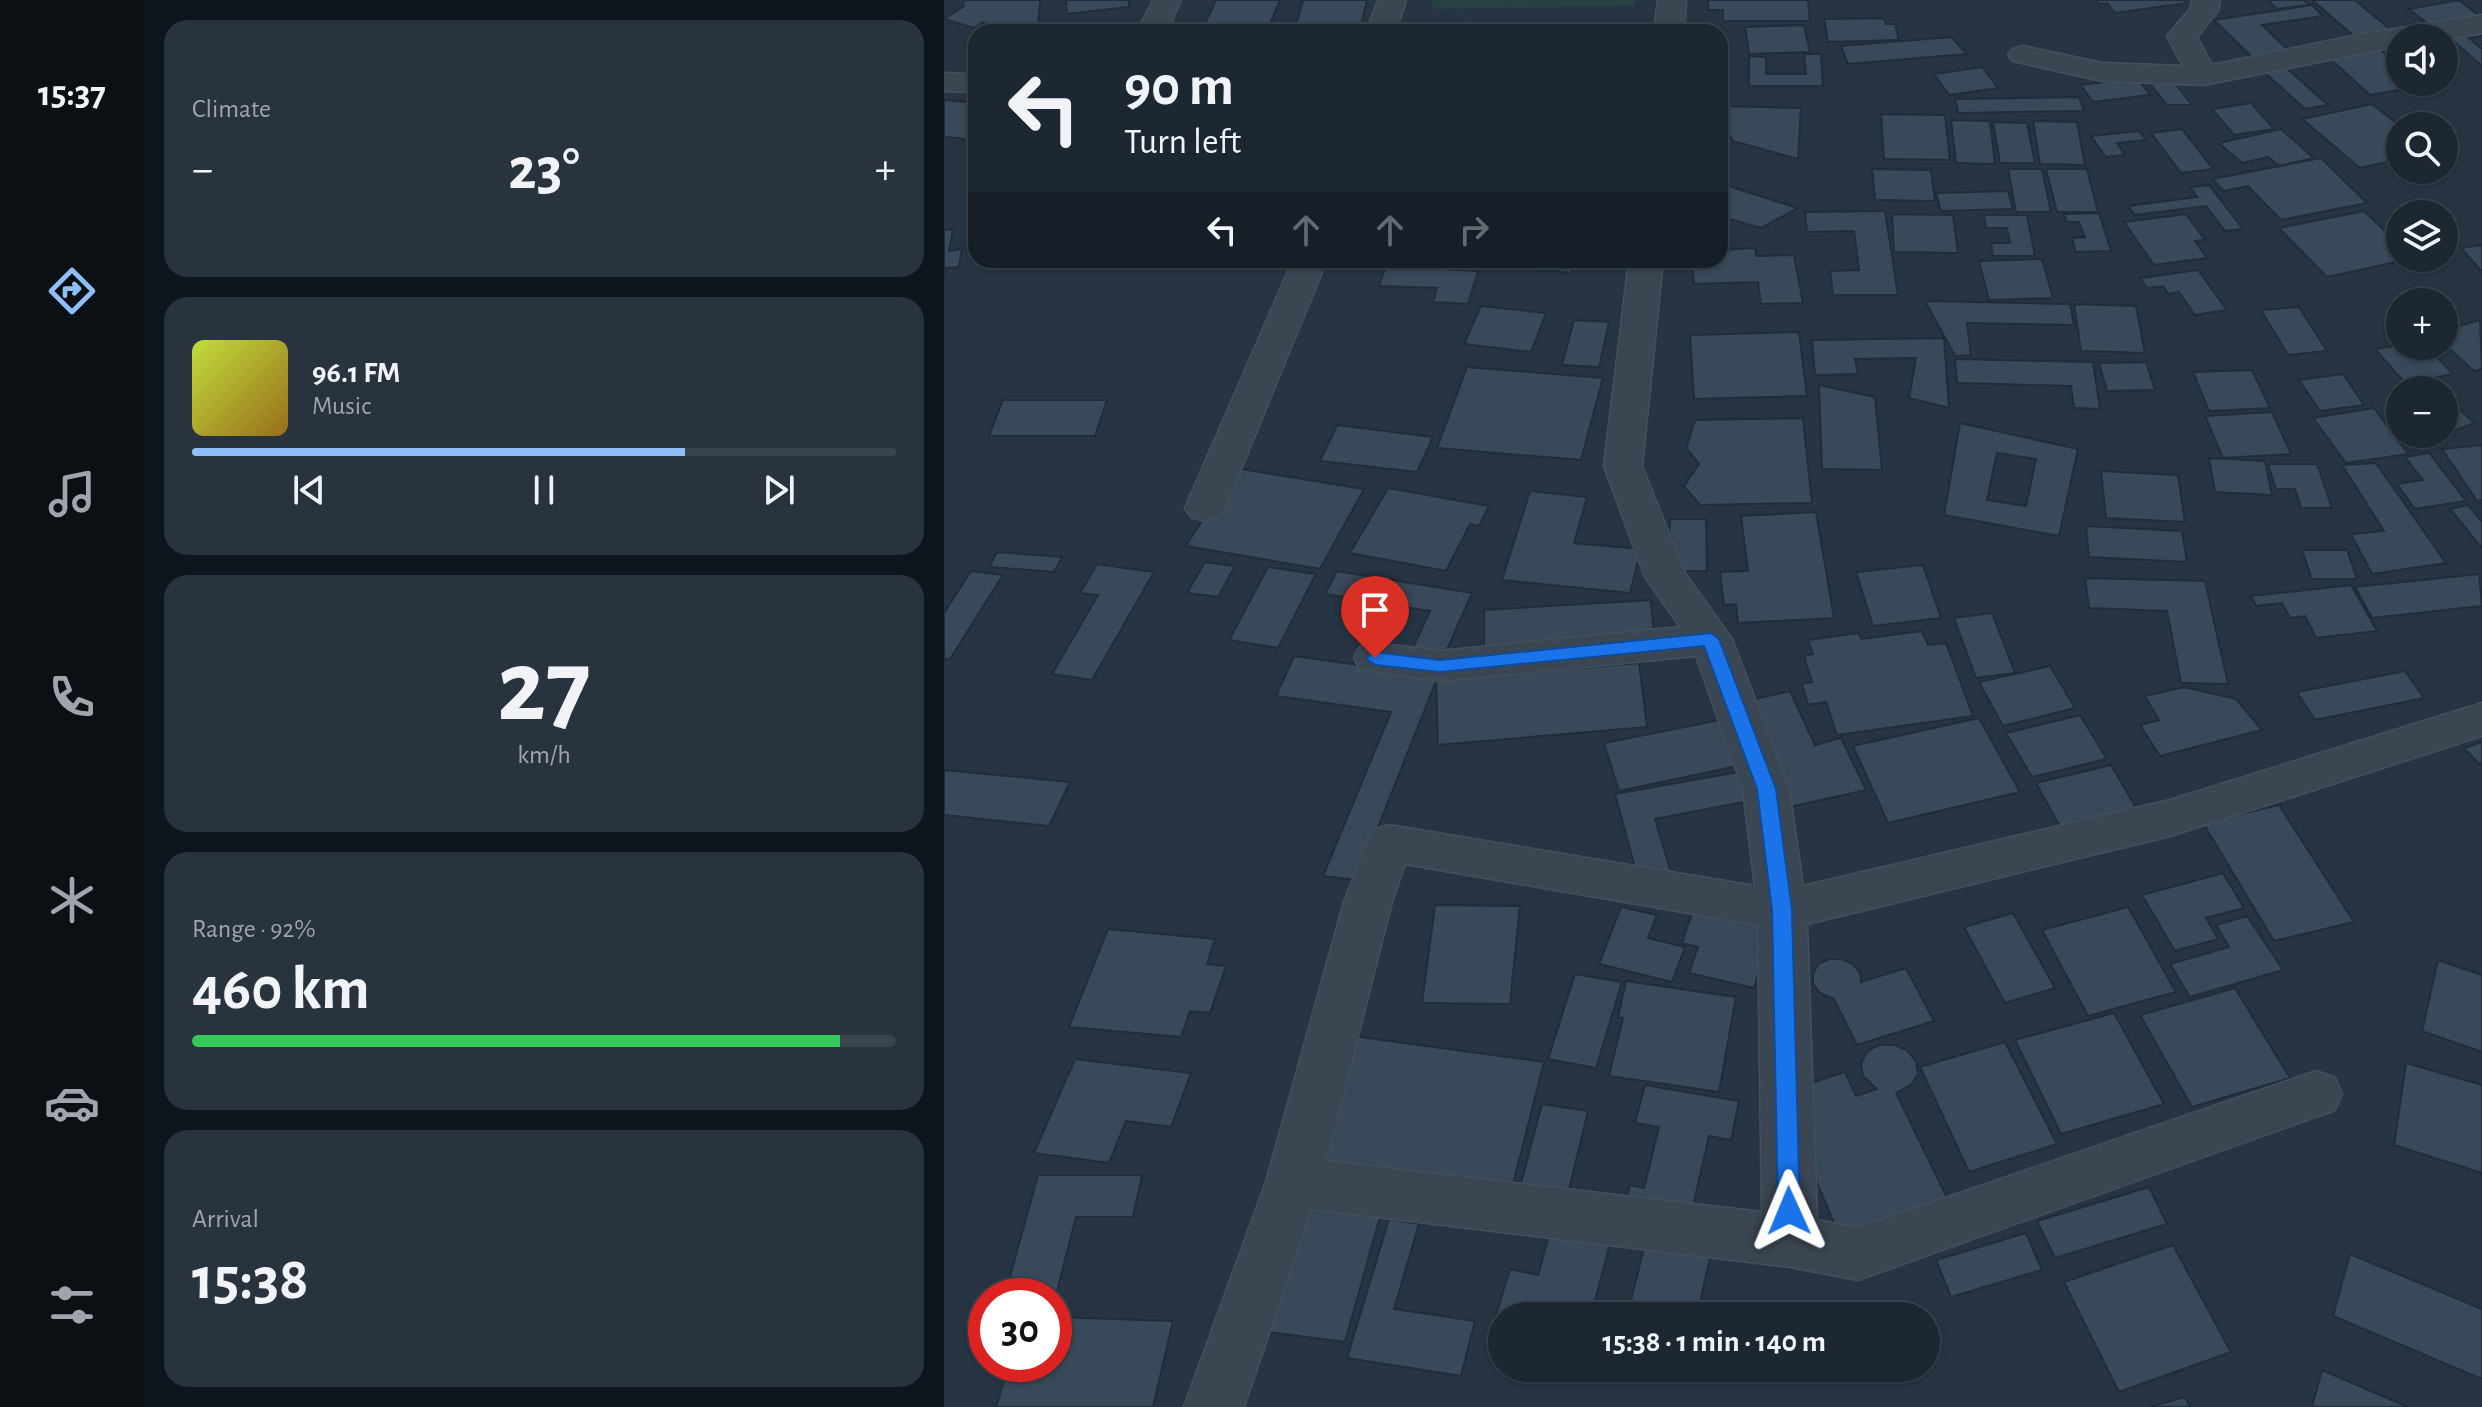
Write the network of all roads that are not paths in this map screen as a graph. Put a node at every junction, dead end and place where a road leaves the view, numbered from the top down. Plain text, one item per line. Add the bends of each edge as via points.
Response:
1 (1167, 0) edge
2 (1392, 0) edge
3 (1672, 0) edge
4 (2206, 0) edge
5 (2475, 0) edge
6 (2482, 4) edge
7 (1161, 24) edge
8 (1384, 24) edge
9 (1670, 24) edge
10 (2482, 24) edge
11 (2023, 55) dead end
12 (2203, 76) junction
13 (944, 82) edge
14 (968, 83) edge
15 (1307, 268) edge
16 (1645, 268) edge
17 (1205, 508) dead end
18 (1711, 639) junction
19 (1375, 658) dead end
20 (2482, 719) edge
21 (1782, 910) junction
22 (2316, 1094) dead end
23 (1293, 1182) junction
24 (1790, 1241) junction
25 (1214, 1407) edge

1 - 7 street
2 - 8 street
3 - 9 street
4 - 12 street via 2204,11 2182,36
5 - 6 street
10 - 12 street
11 - 12 street via 2102,72
13 - 14 street
15 - 17 street
16 - 18 street via 1623,466 1666,577
18 - 19 street via 1440,666
18 - 21 street via 1766,789
20 - 21 street via 2170,818
21 - 23 street via 1389,843 1368,902
21 - 24 street
22 - 24 street via 1858,1254
23 - 24 street
23 - 25 street

